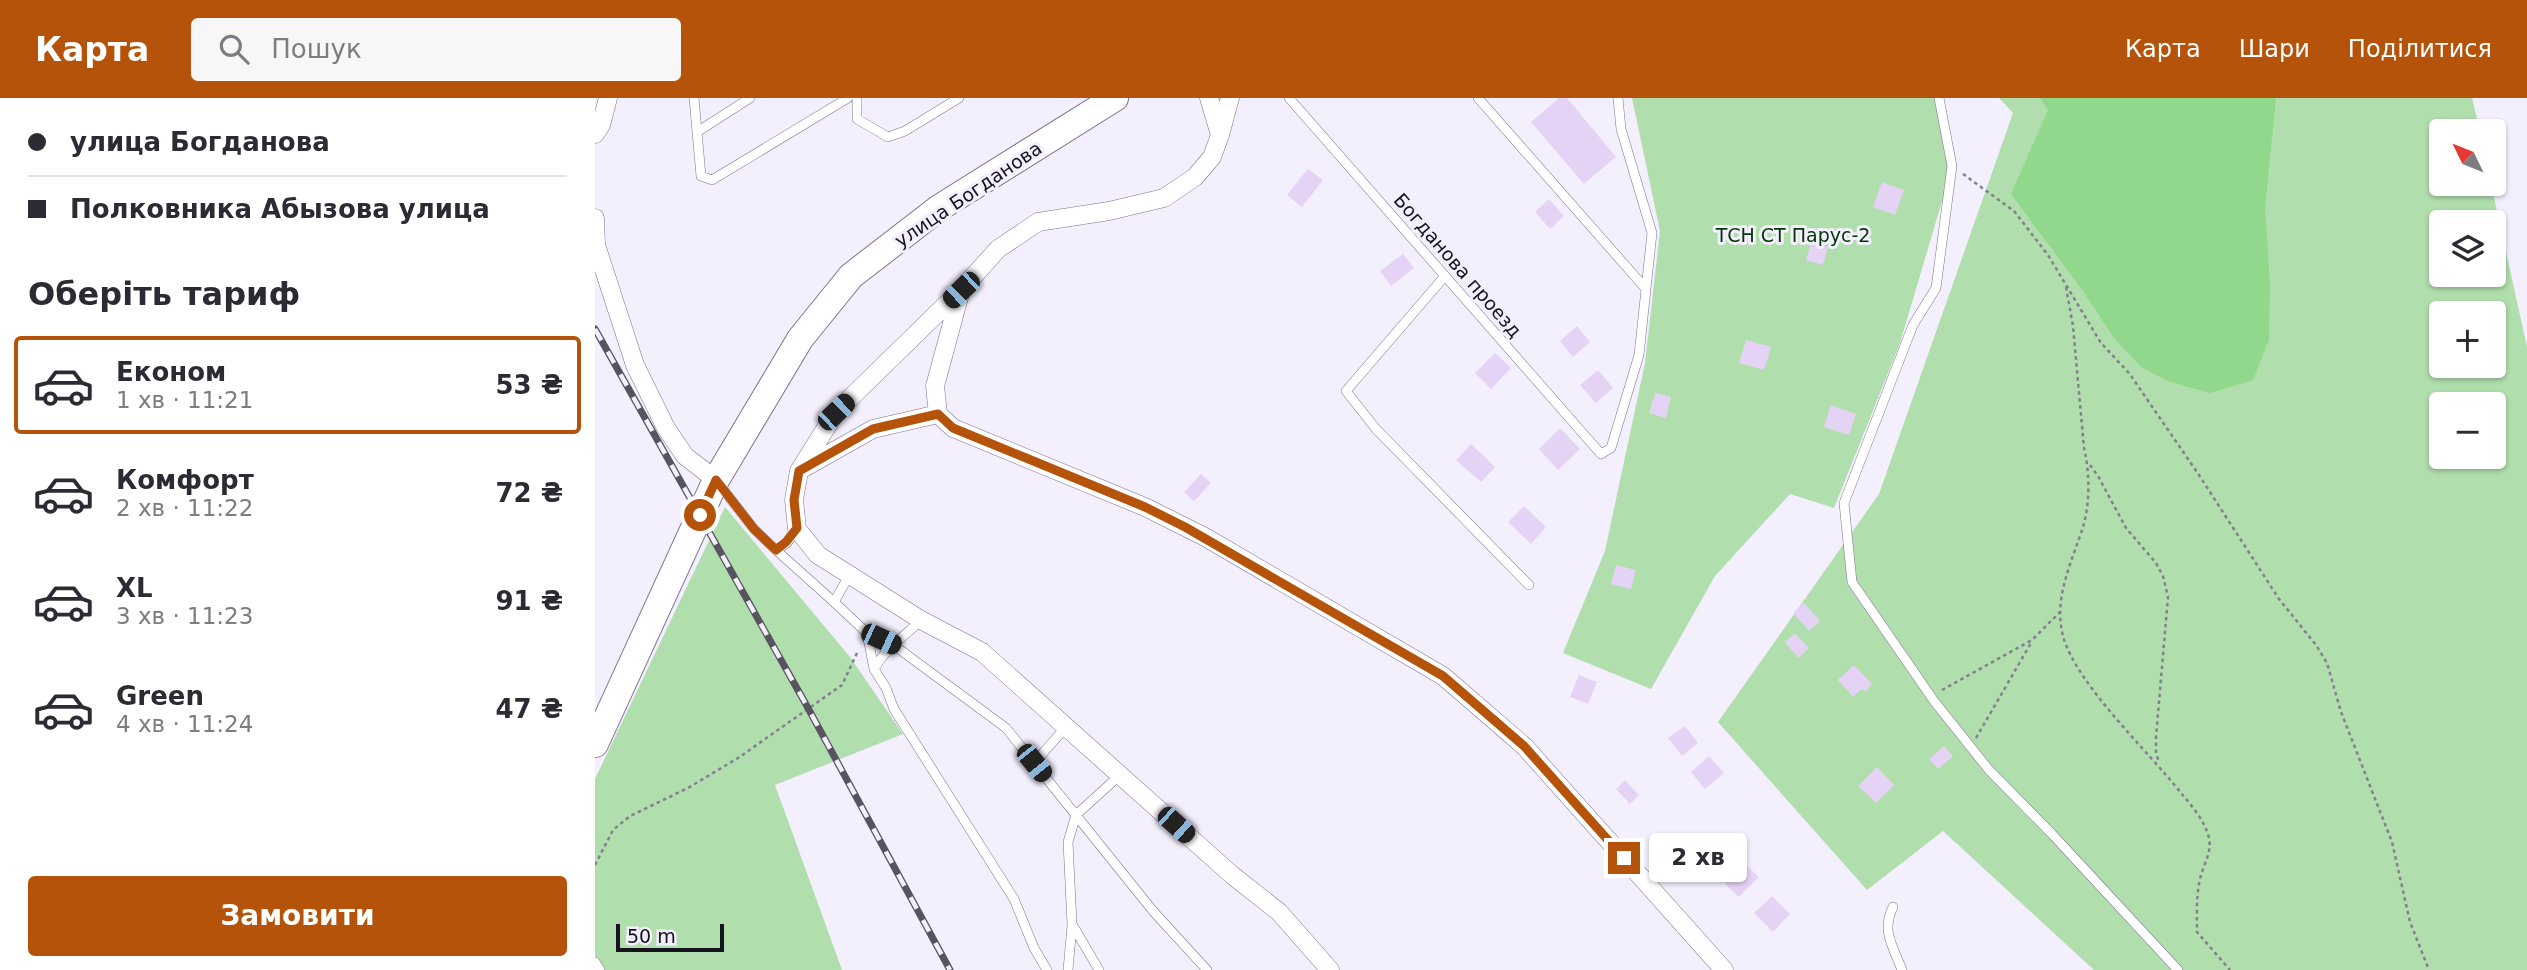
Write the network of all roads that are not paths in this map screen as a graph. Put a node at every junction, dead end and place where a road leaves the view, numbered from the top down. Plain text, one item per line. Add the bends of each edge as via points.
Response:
1 (608, 98) edge
2 (694, 98) edge
3 (750, 98) edge
4 (848, 98) edge
5 (857, 98) edge
6 (959, 98) edge
7 (1115, 98) edge
8 (1209, 98) edge
9 (1230, 98) edge
10 (1289, 98) edge
11 (1619, 98) edge
12 (1939, 98) edge
13 (1482, 99) edge
14 (697, 132) junction
15 (595, 134) edge
16 (1220, 135) junction
17 (595, 218) edge
18 (1445, 276) junction
19 (1646, 289) junction
20 (961, 290) junction
21 (938, 414) junction
22 (799, 471) junction
23 (716, 480) junction
24 (797, 528) junction
25 (776, 550) junction
26 (850, 574) junction
27 (1529, 585) dead end
28 (834, 602) junction
29 (921, 620) junction
30 (867, 633) junction
31 (895, 646) junction
32 (874, 669) junction
33 (1066, 727) junction
34 (595, 744) edge
35 (1034, 763) junction
36 (1120, 775) junction
37 (1076, 815) junction
38 (1893, 907) dead end
39 (1072, 925) junction
40 (595, 962) edge
41 (1725, 969) edge
42 (600, 970) edge
43 (1047, 970) edge
44 (1068, 970) edge
45 (1099, 970) edge
46 (1207, 970) edge
47 (1331, 970) edge
48 (1902, 970) edge
49 (2178, 970) edge

1 - 15 street
2 - 14 lane
3 - 14 lane
4 - 14 lane via 712,180 701,176
5 - 6 lane via 857,119 888,137
7 - 23 main road, улица Богданова via 939,208 852,275 800,338
8 - 16 street
9 - 16 street
10 - 18 lane, Богданова проезд
11 - 19 lane via 1621,129 1652,233
12 - 49 lane via 1952,166 1936,288 1913,326 1844,503 1852,582 1989,770
13 - 19 lane
16 - 20 street via 1212,157 1195,177 1164,198 1038,222 998,250
17 - 23 street via 596,245 635,365 685,456
18 - 19 lane, Богданова проезд via 1601,454 1611,448 1639,355
18 - 27 lane via 1346,391 1376,429
20 - 21 street via 935,386
20 - 22 street via 836,412
21 - 22 street via 873,429
21 - 41 street via 953,428 1181,525 1443,676 1524,746
22 - 24 street via 794,500
23 - 25 lane
23 - 34 main road, улица Богданова
24 - 25 lane
24 - 26 street via 818,555
25 - 28 lane
26 - 28 lane
26 - 29 street
28 - 30 lane
29 - 31 lane
29 - 33 street via 982,652
30 - 31 lane
30 - 32 lane
31 - 32 lane via 880,656
31 - 35 lane via 1006,728
32 - 43 lane via 894,709 1014,899
33 - 35 lane
33 - 36 street
35 - 37 lane
36 - 37 lane
36 - 47 street via 1279,912
37 - 39 lane via 1068,842
37 - 46 lane
38 - 48 lane via 1887,930
39 - 44 lane
39 - 45 lane
40 - 42 lane

